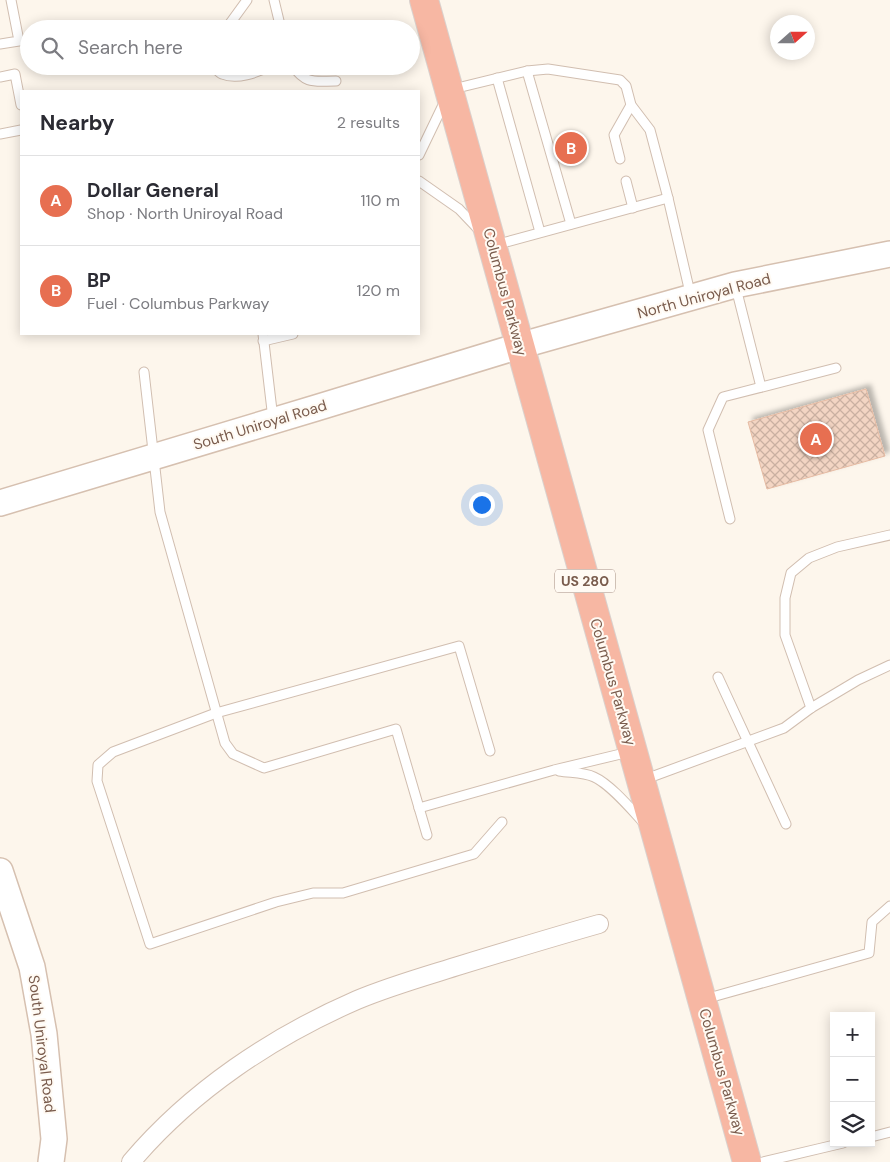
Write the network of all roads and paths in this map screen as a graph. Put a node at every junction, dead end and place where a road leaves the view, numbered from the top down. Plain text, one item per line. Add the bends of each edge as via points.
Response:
1 (11, 0) edge
2 (247, 0) edge
3 (274, 0) edge
4 (424, 0) edge
5 (233, 20) edge
6 (279, 20) edge
7 (0, 44) edge
8 (527, 71) junction
9 (228, 75) edge
10 (241, 75) edge
11 (299, 75) edge
12 (0, 77) edge
13 (496, 78) junction
14 (336, 81) dead end
15 (449, 90) junction
16 (20, 100) edge
17 (631, 105) junction
18 (20, 130) edge
19 (0, 134) edge
20 (420, 153) edge
21 (620, 159) dead end
22 (626, 181) dead end
23 (420, 182) edge
24 (668, 198) junction
25 (634, 208) junction
26 (571, 224) junction
27 (540, 232) junction
28 (492, 246) junction
29 (890, 254) edge
30 (735, 285) junction
31 (691, 297) junction
32 (286, 335) edge
33 (263, 338) edge
34 (519, 346) junction
35 (836, 368) dead end
36 (144, 372) dead end
37 (761, 387) junction
38 (273, 421) junction
39 (153, 458) junction
40 (0, 503) edge
41 (730, 519) dead end
42 (890, 535) edge
43 (890, 665) edge
44 (718, 677) dead end
45 (811, 708) junction
46 (216, 713) junction
47 (747, 742) junction
48 (490, 751) dead end
49 (632, 751) junction
50 (554, 770) junction
51 (640, 781) junction
52 (419, 808) junction
53 (502, 822) dead end
54 (786, 824) dead end
55 (427, 835) dead end
56 (656, 836) junction
57 (0, 871) edge
58 (890, 906) edge
59 (599, 924) dead end
60 (702, 1000) junction
61 (890, 1132) edge
62 (875, 1135) edge
63 (830, 1146) edge
64 (51, 1162) edge
65 (131, 1162) edge
66 (747, 1162) edge
67 (763, 1162) edge

1 - 7 lane via 20,41
2 - 5 lane
3 - 6 lane
4 - 15 highway, Columbus Parkway / US 280
8 - 13 lane
8 - 17 lane via 548,69 620,80 626,86
8 - 26 lane
9 - 10 lane
11 - 14 lane via 308,81
12 - 16 lane via 15,74
13 - 15 lane
13 - 27 lane
15 - 20 lane
15 - 28 highway, Columbus Parkway / US 280
17 - 21 lane via 614,135
17 - 24 lane via 650,130
18 - 19 lane
22 - 25 lane
23 - 28 lane via 459,209
24 - 25 lane
24 - 31 lane
25 - 26 lane
26 - 27 lane
27 - 28 lane
28 - 34 highway, Columbus Parkway / US 280
29 - 30 street, North Uniroyal Road
30 - 31 street, North Uniroyal Road
30 - 37 lane
31 - 34 street, North Uniroyal Road
32 - 33 lane
33 - 38 lane
34 - 38 street, South Uniroyal Road
34 - 49 highway, Columbus Parkway / US 280
35 - 37 lane
36 - 39 lane
37 - 41 lane via 723,397 708,430
38 - 39 street, South Uniroyal Road
39 - 40 street, South Uniroyal Road
39 - 46 lane via 160,512
42 - 45 lane via 830,549 809,558 791,573 785,598 785,635
43 - 45 lane
44 - 47 lane
45 - 47 lane via 784,728
46 - 48 lane via 460,646
46 - 52 lane via 225,743 233,754 264,768 396,729
46 - 53 lane via 114,752 98,765 97,782 150,944 276,902 313,893 343,893 474,854
47 - 51 lane
47 - 54 lane
49 - 50 lane
49 - 51 highway, Columbus Parkway / US 280
50 - 52 lane
50 - 56 lane via 596,778 625,802
51 - 56 highway, Columbus Parkway / US 280
52 - 55 lane
56 - 60 highway, Columbus Parkway / US 280
57 - 64 street, South Uniroyal Road via 32,967 39,1005 54,1139
58 - 60 lane via 872,922 869,953
59 - 65 street via 415,979 358,1000 299,1028 229,1072 183,1109
60 - 66 highway, Columbus Parkway / US 280
61 - 62 lane
63 - 67 lane

